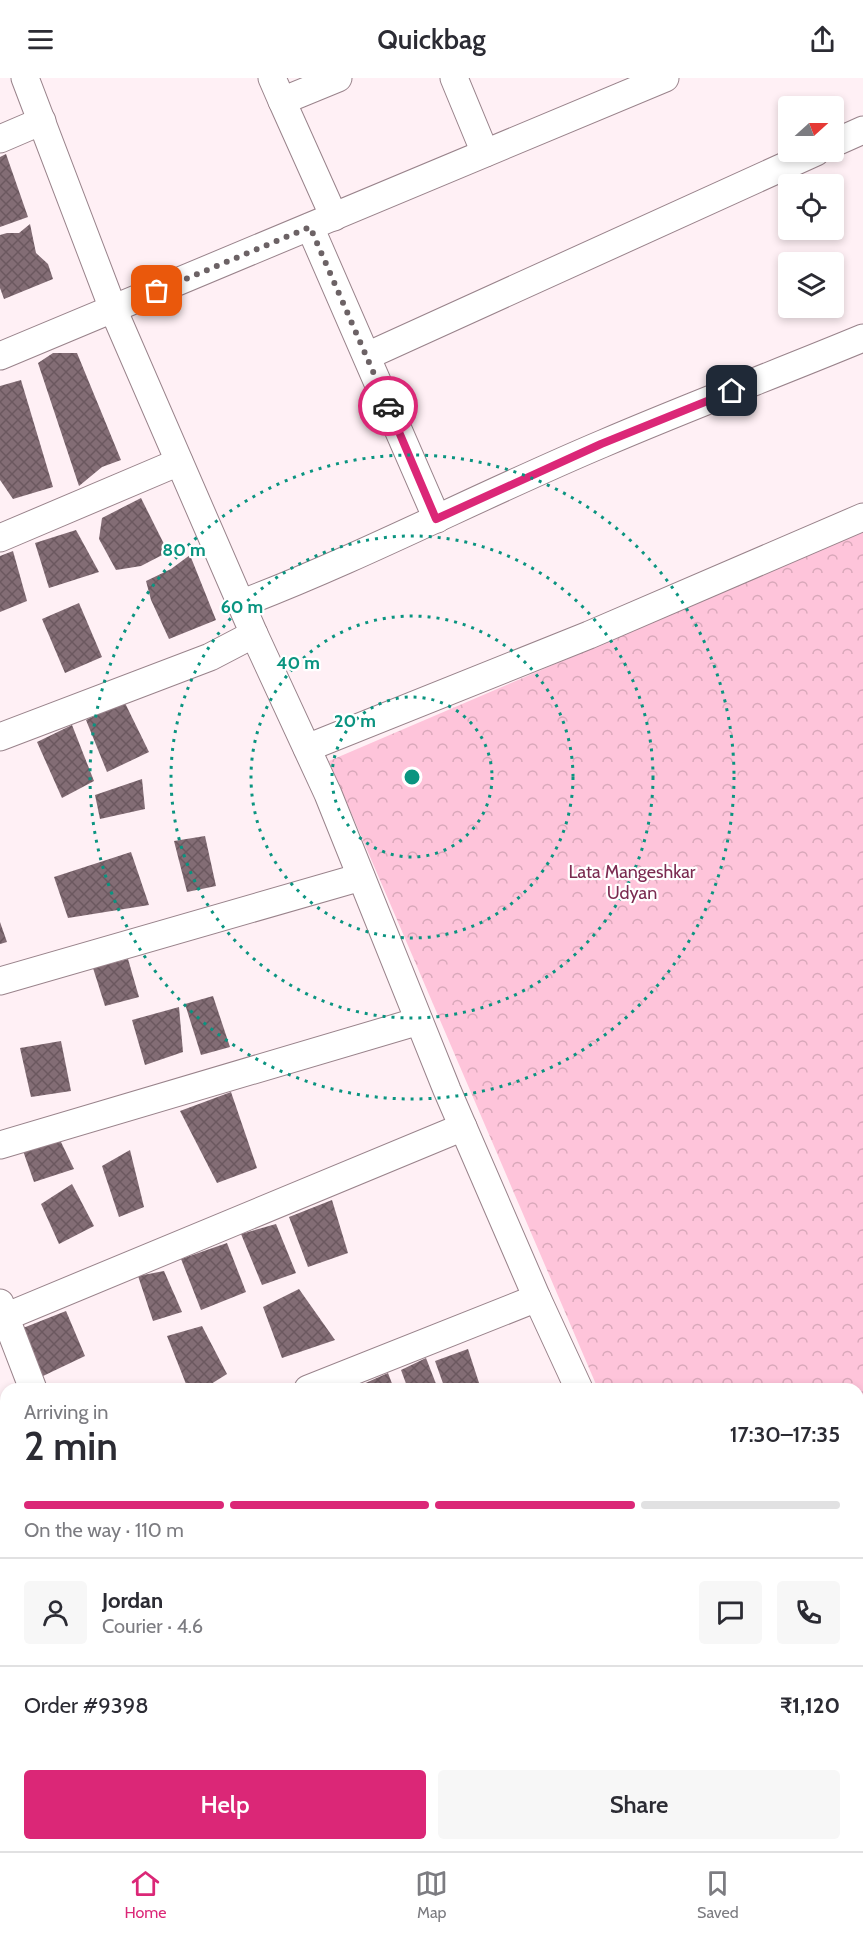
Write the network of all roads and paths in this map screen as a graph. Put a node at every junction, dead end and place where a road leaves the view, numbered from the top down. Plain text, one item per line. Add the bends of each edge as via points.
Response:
1 (25, 78) edge
2 (338, 78) edge
3 (454, 78) edge
4 (660, 79) edge
5 (277, 89) edge
6 (42, 121) junction
7 (863, 130) edge
8 (0, 139) edge
9 (844, 139) edge
10 (485, 153) junction
11 (794, 162) edge
12 (322, 222) junction
13 (113, 309) junction
14 (863, 339) edge
15 (0, 356) edge
16 (367, 356) junction
17 (179, 462) junction
18 (863, 518) edge
19 (436, 519) junction
20 (0, 538) edge
21 (240, 604) junction
22 (254, 634) junction
23 (0, 737) edge
24 (307, 748) junction
25 (361, 877) junction
26 (0, 981) edge
27 (419, 1021) junction
28 (463, 1127) junction
29 (0, 1145) edge
30 (537, 1298) junction
31 (3, 1310) edge
32 (31, 1383) edge
33 (323, 1383) edge
34 (576, 1383) edge

1 - 6 street
2 - 5 street
3 - 10 street
4 - 10 street
5 - 12 street
6 - 8 street
6 - 13 street
7 - 9 street
10 - 12 street
11 - 16 street
12 - 13 street
12 - 16 street
13 - 15 street
13 - 17 street
14 - 19 street via 601,444
16 - 19 street
17 - 20 street
17 - 21 street
18 - 24 street via 589,635
19 - 21 street
21 - 22 street
22 - 23 street via 210,657
22 - 24 street
24 - 25 street
25 - 26 street
25 - 27 street
27 - 28 street
27 - 29 street
28 - 30 street
28 - 31 street
30 - 33 street
30 - 34 street
31 - 32 street

